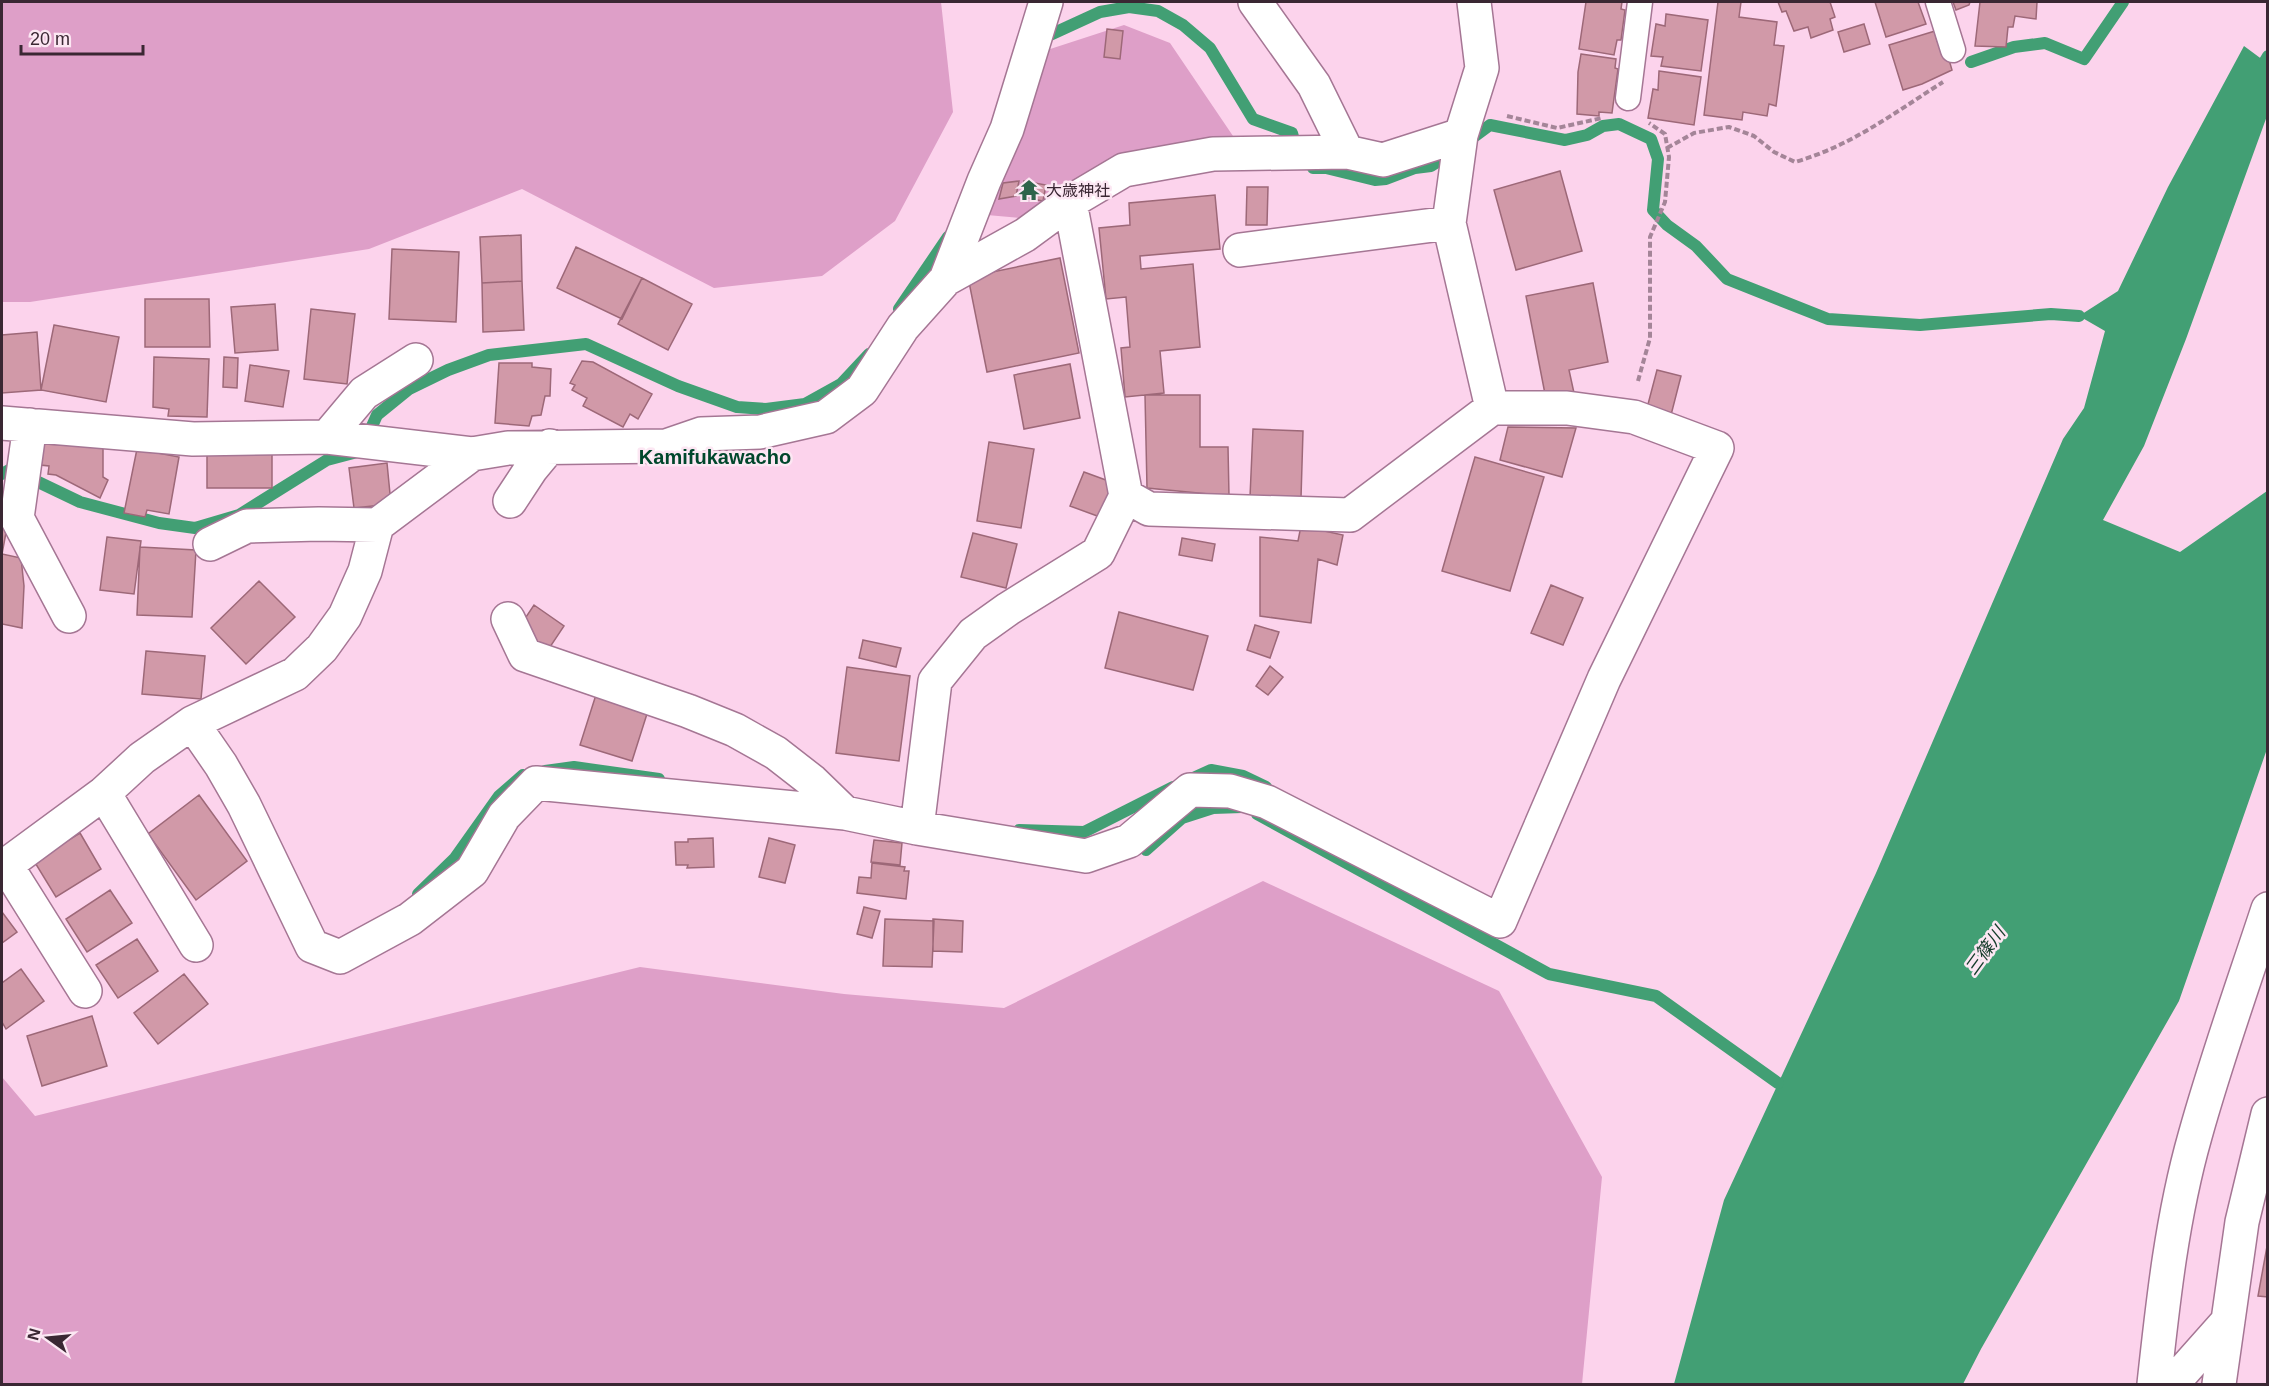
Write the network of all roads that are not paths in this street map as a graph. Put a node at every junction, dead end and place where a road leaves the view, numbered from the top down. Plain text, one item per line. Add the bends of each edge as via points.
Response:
1 (1046, 2) edge
2 (1255, 2) edge
3 (1473, 2) edge
4 (1640, 2) edge
5 (1938, 2) edge
6 (1953, 50) dead end
7 (1628, 98) dead end
8 (1465, 122) junction
9 (1347, 152) junction
10 (1070, 202) junction
11 (1449, 223) junction
12 (1240, 250) dead end
13 (946, 279) junction
14 (416, 360) dead end
15 (1492, 408) junction
16 (16, 424) edge
17 (327, 437) junction
18 (550, 446) junction
19 (472, 454) junction
20 (1126, 496) junction
21 (510, 501) dead end
22 (376, 525) junction
23 (210, 544) dead end
24 (69, 616) dead end
25 (508, 619) dead end
26 (192, 723) junction
27 (104, 793) junction
28 (845, 813) junction
29 (917, 828) junction
30 (4, 867) edge
31 (2268, 909) edge
32 (196, 945) dead end
33 (85, 991) dead end
34 (2268, 1114) edge
35 (2255, 1223) edge
36 (2228, 1321) junction
37 (2154, 1384) edge
38 (2172, 1384) edge
39 (2219, 1384) edge

1 - 13 street via 1008,129
2 - 9 street via 1314,85
3 - 8 street via 1482,68
4 - 7 lane
5 - 6 lane
8 - 9 street via 1383,160
8 - 11 street
9 - 10 street via 1213,154 1124,170
10 - 13 street via 1024,235
10 - 20 street
11 - 12 street
11 - 15 street
13 - 18 street via 903,327 862,390 826,417 760,432 701,434 666,446
14 - 17 street via 364,393
15 - 20 street via 1350,515 1149,509
15 - 29 street via 1567,408 1634,417 1717,448 1604,679 1500,921 1267,802 1230,791 1190,790 1129,841 1086,856
16 - 17 street via 193,439
16 - 24 street via 17,518
17 - 19 street
18 - 19 street
18 - 21 street
19 - 22 street
20 - 29 street via 1098,553 974,634 935,681
22 - 23 street via 247,526
22 - 26 street via 365,571 345,616 322,648 295,674
25 - 28 street via 525,655 735,730 776,753
26 - 27 street via 142,758
26 - 28 street via 244,805 312,946 340,957 410,919 472,871 504,816 536,783
27 - 30 street
27 - 32 street
28 - 29 street
30 - 33 street
31 - 37 street via 2195,1137 2163,1293
34 - 35 street
35 - 36 street
36 - 38 street
36 - 39 street

